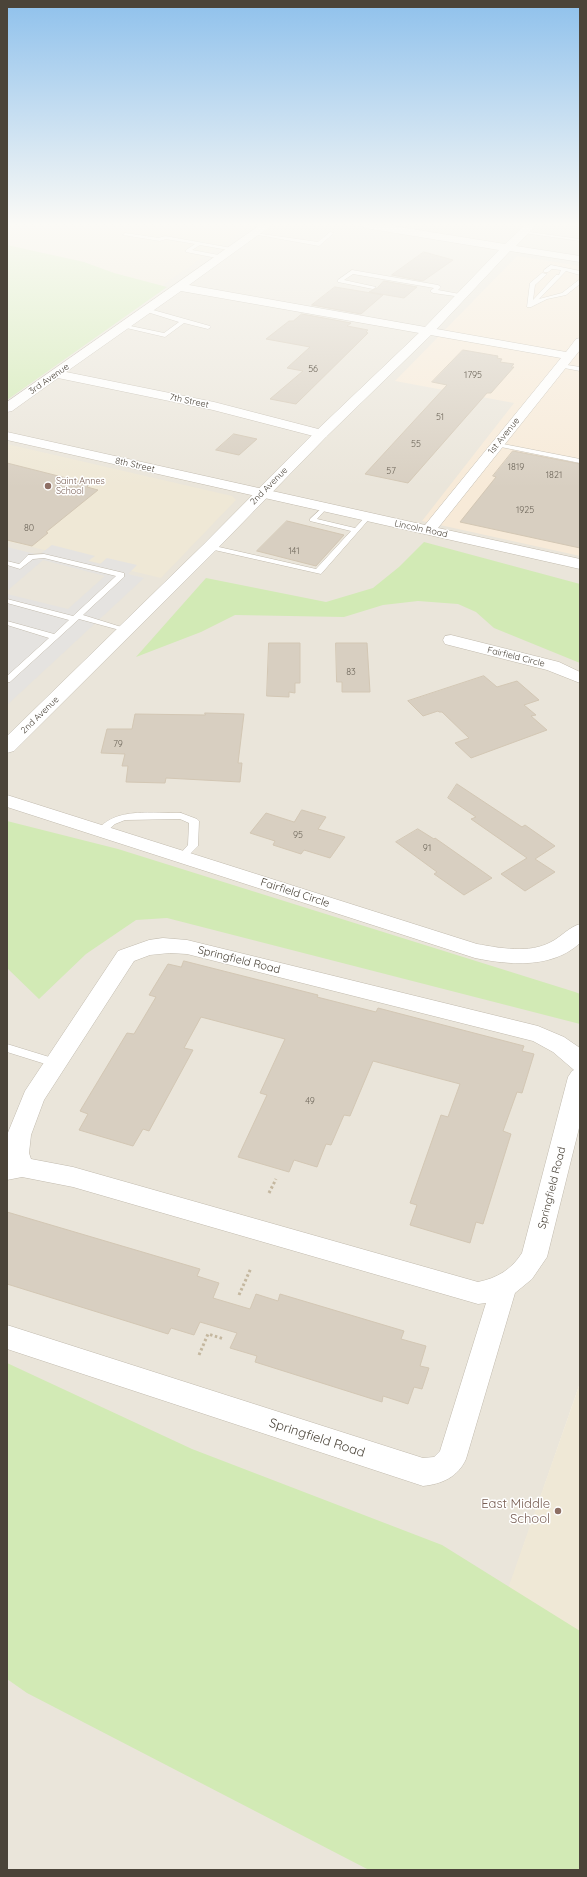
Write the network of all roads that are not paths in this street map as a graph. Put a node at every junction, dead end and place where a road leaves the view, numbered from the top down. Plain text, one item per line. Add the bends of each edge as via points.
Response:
1 (142, 313) edge
2 (154, 313) edge
3 (324, 313) edge
4 (445, 313) edge
5 (182, 321) junction
6 (121, 326) junction
7 (208, 327) dead end
8 (428, 331) junction
9 (572, 354) edge
10 (580, 369) edge
11 (56, 374) junction
12 (7, 408) edge
13 (321, 434) junction
14 (7, 436) edge
15 (498, 445) junction
16 (580, 461) edge
17 (263, 493) junction
18 (325, 507) junction
19 (368, 517) junction
20 (356, 530) junction
21 (429, 530) junction
22 (210, 547) junction
23 (7, 563) edge
24 (580, 564) edge
25 (7, 601) edge
26 (76, 617) junction
27 (9, 626) edge
28 (127, 630) junction
29 (55, 637) junction
30 (451, 640) dead end
31 (580, 678) edge
32 (7, 680) edge
33 (7, 747) edge
34 (7, 801) edge
35 (102, 831) junction
36 (182, 857) junction
37 (580, 931) edge
38 (7, 1048) edge
39 (56, 1063) junction
40 (580, 1064) edge
41 (580, 1077) edge
42 (14, 1169) edge
43 (504, 1286) junction
44 (7, 1337) edge

1 - 6 street, 3rd Avenue
2 - 5 lane
3 - 8 street
4 - 8 street, 2nd Avenue
5 - 6 lane via 165,335
5 - 7 lane
6 - 11 street, 3rd Avenue
8 - 9 street
8 - 13 street, 2nd Avenue
9 - 10 lane
9 - 15 street, 1st Avenue
11 - 12 street, 3rd Avenue
11 - 13 street, 7th Street via 214,406
13 - 17 street, 2nd Avenue
14 - 17 street, 8th Street
15 - 16 lane
15 - 21 street, 1st Avenue
17 - 18 street, Lincoln Road
17 - 22 street, 2nd Avenue
18 - 19 street, Lincoln Road
18 - 20 lane via 312,520
19 - 20 lane
19 - 21 street, Lincoln Road
20 - 22 lane via 318,572
21 - 24 street, Lincoln Road
22 - 28 street, 2nd Avenue
23 - 26 lane via 20,566 31,557 44,556 121,575
25 - 26 lane
26 - 28 lane
26 - 29 lane
27 - 29 lane
28 - 33 street, 2nd Avenue
29 - 32 lane
30 - 31 street, Fairfield Circle via 553,666
34 - 35 street, Fairfield Circle
35 - 36 street, Fairfield Circle
35 - 36 lane via 112,822 124,817 181,816 194,821 193,846
36 - 37 street, Fairfield Circle via 475,951 507,957 530,956 550,951 571,940
38 - 39 lane
39 - 40 street, Springfield Road via 126,956 147,946 167,944 538,1034 570,1052
39 - 42 street, Springfield Road via 33,1098 19,1135
41 - 43 street, Springfield Road via 534,1257 518,1278
42 - 43 street, Springfield Road via 73,1177 478,1293
43 - 44 street, Springfield Road via 452,1459 436,1471 423,1472

